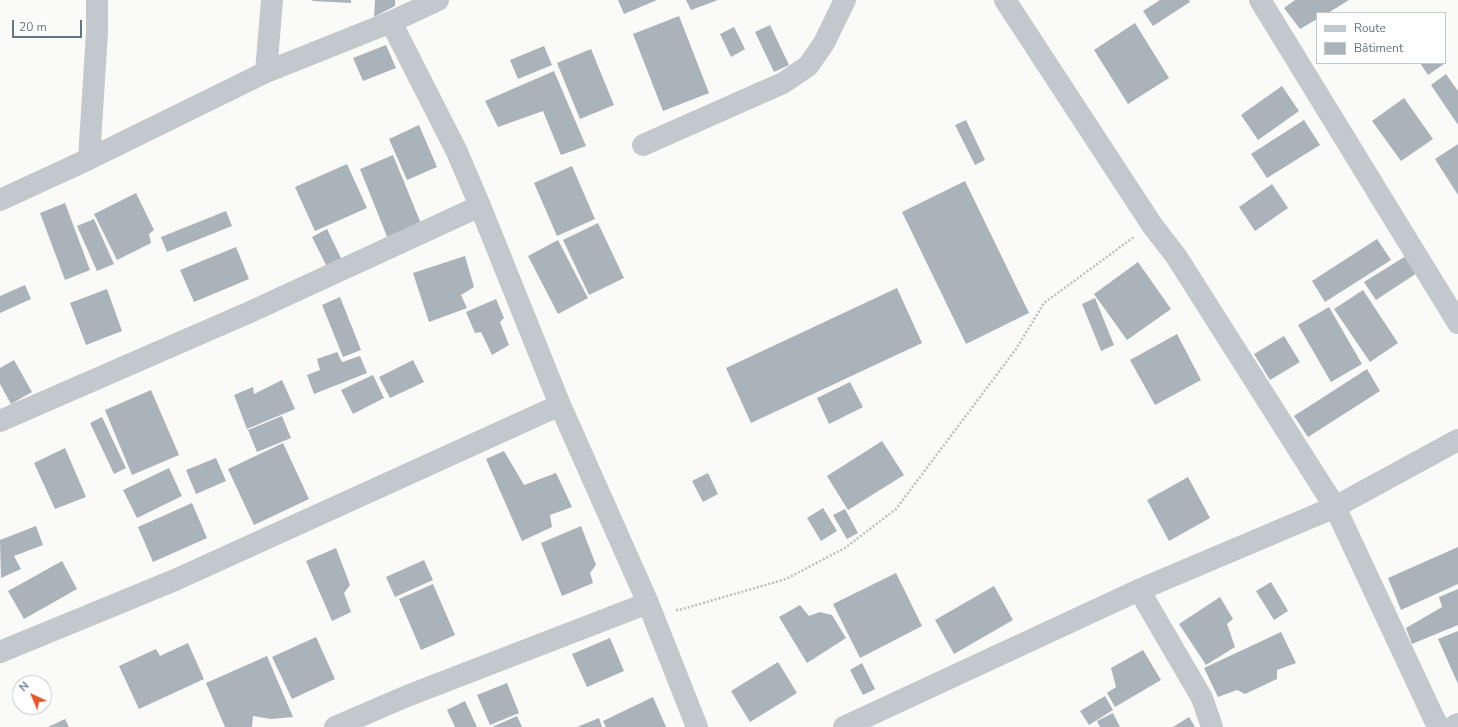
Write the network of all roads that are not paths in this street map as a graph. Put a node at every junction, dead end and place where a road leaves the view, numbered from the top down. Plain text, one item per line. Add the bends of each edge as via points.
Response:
1 (97, 0) edge
2 (272, 0) edge
3 (438, 0) edge
4 (845, 0) edge
5 (1005, 0) edge
6 (1260, 0) edge
7 (391, 22) junction
8 (266, 72) junction
9 (643, 146) dead end
10 (89, 159) junction
11 (0, 200) edge
12 (480, 206) junction
13 (1458, 323) edge
14 (560, 405) junction
15 (0, 421) edge
16 (1458, 440) edge
17 (1335, 507) junction
18 (1139, 590) junction
19 (648, 603) junction
20 (0, 652) edge
21 (1458, 724) edge
22 (336, 727) edge
23 (697, 727) edge
24 (844, 727) edge
25 (1212, 727) edge
26 (1438, 727) edge
27 (1453, 727) edge

1 - 10 street
2 - 8 street
3 - 7 street
4 - 9 street via 824,44 808,66 783,82
5 - 17 street via 1152,225 1176,256
6 - 13 street
7 - 8 street
7 - 12 street via 458,152
8 - 10 street
10 - 11 street
12 - 14 street
12 - 15 street via 250,312
14 - 19 street
14 - 20 street via 174,580
16 - 17 street
17 - 18 street
17 - 26 street
18 - 24 street
18 - 25 street via 1202,698
19 - 22 street via 407,696
19 - 23 street
21 - 27 street

